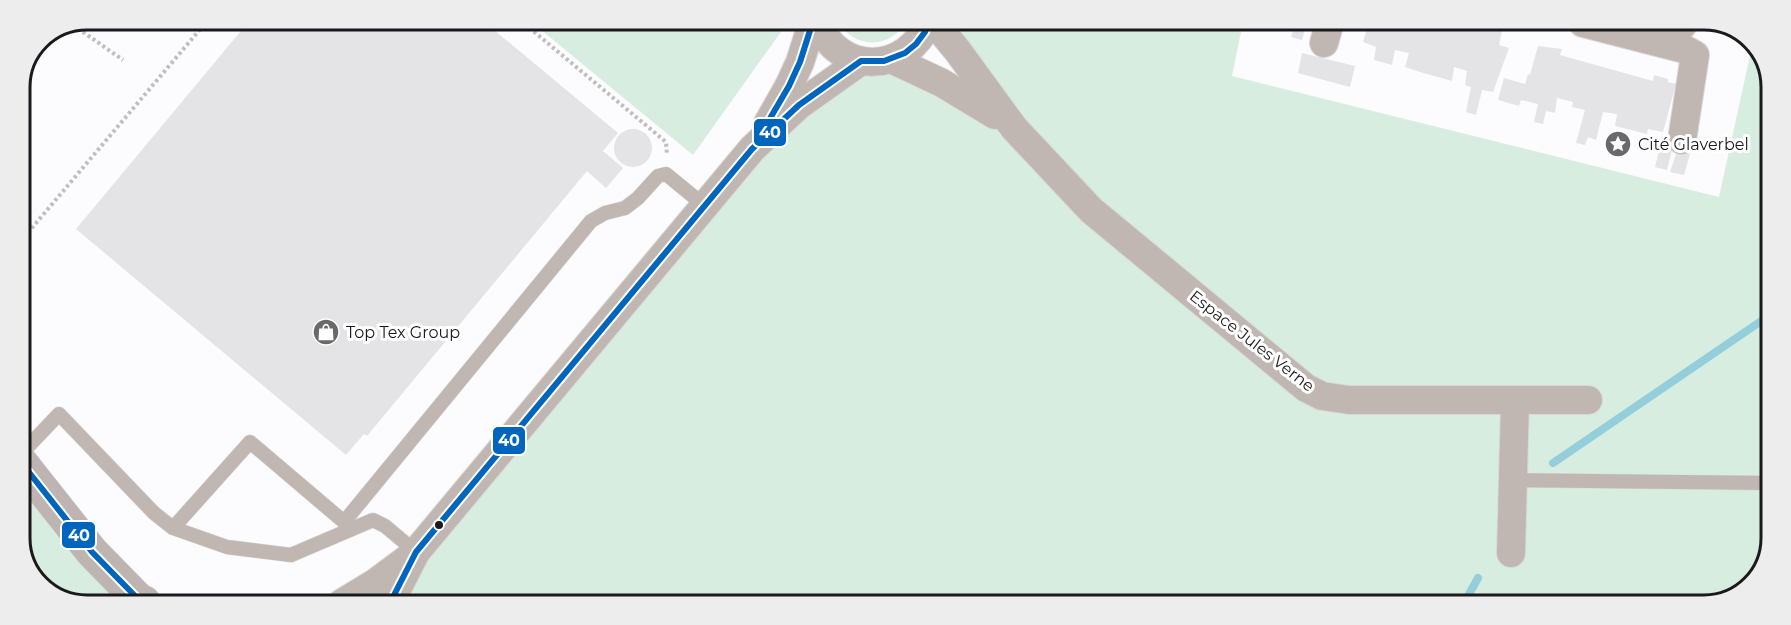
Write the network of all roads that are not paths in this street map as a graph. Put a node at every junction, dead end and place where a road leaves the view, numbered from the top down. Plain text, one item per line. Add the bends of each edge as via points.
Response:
1 (812, 30) edge
2 (820, 30) edge
3 (926, 30) edge
4 (939, 30) edge
5 (1648, 30) edge
6 (1676, 33) edge
7 (891, 60) junction
8 (861, 61) junction
9 (1014, 128) junction
10 (1682, 140) dead end
11 (752, 149) junction
12 (705, 206) junction
13 (1588, 400) dead end
14 (1515, 402) junction
15 (30, 444) edge
16 (30, 474) edge
17 (1513, 480) junction
18 (1761, 483) edge
19 (349, 526) junction
20 (173, 528) junction
21 (92, 552) junction
22 (416, 552) junction
23 (1511, 553) dead end
24 (119, 595) edge
25 (134, 595) edge
26 (355, 595) edge
27 (394, 595) edge

1 - 11 street via 789,86
2 - 8 street via 831,46
3 - 7 street via 916,44
4 - 9 street
5 - 6 street
6 - 10 street via 1695,55
7 - 8 street
7 - 9 street via 942,83
8 - 11 street via 799,105
9 - 14 street, Espace Jules Verne via 1091,210 1306,388 1322,396 1349,400
11 - 12 street
12 - 19 lane via 666,174 658,176 625,208 591,221
12 - 22 street
13 - 14 street, Espace Jules Verne
14 - 17 street
15 - 20 lane via 59,414
16 - 21 street
17 - 18 lane
17 - 23 street
19 - 20 lane via 291,555 227,547
19 - 20 lane via 250,442
19 - 22 lane via 374,520
21 - 24 street
21 - 25 street
22 - 26 street
22 - 27 street

